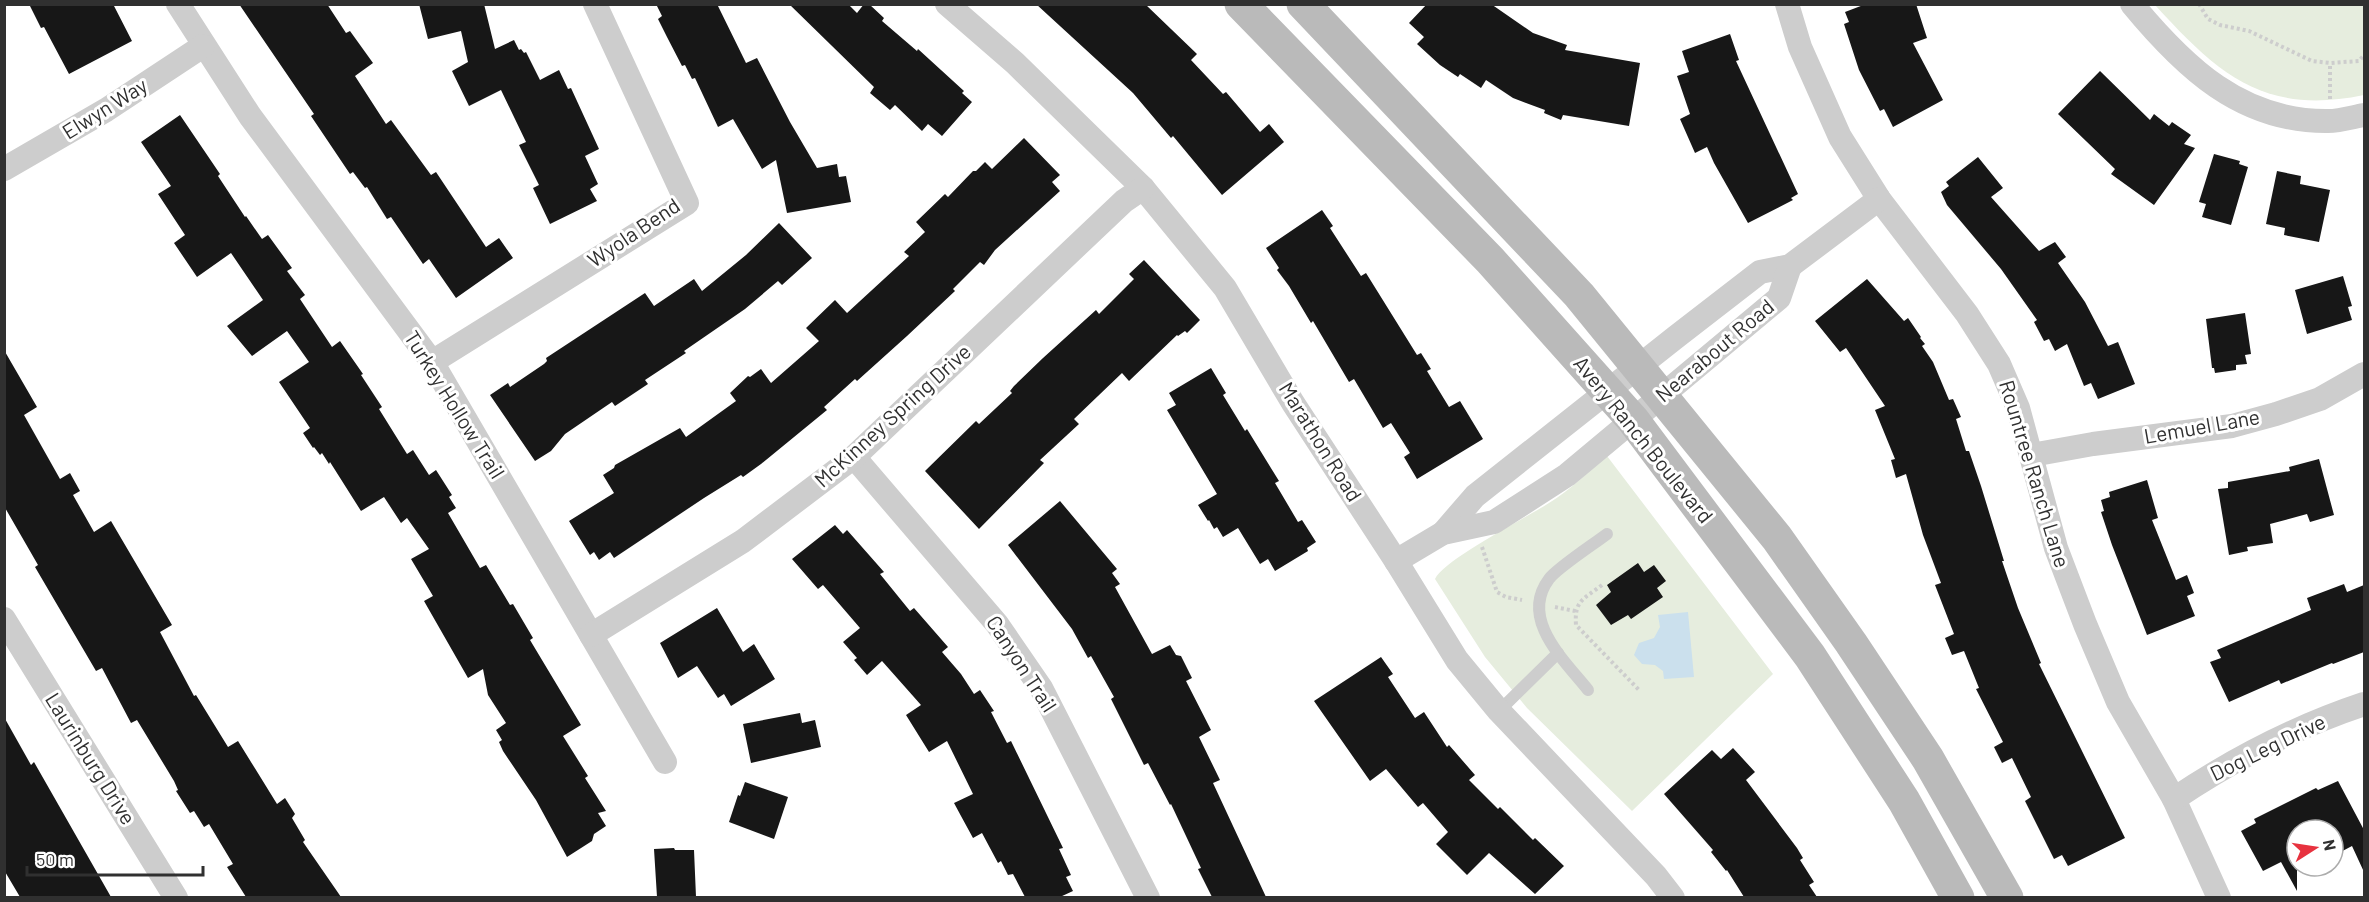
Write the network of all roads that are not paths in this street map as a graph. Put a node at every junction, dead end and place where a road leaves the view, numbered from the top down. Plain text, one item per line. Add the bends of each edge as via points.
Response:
1 (178, 4) edge
2 (595, 4) edge
3 (947, 4) edge
4 (1241, 4) edge
5 (1303, 4) edge
6 (1787, 4) edge
7 (2132, 4) edge
8 (203, 46) junction
9 (2364, 116) edge
10 (4, 169) edge
11 (1143, 188) junction
12 (1879, 199) junction
13 (1790, 266) junction
14 (432, 362) junction
15 (1639, 367) junction
16 (2364, 374) edge
17 (1608, 392) junction
18 (1662, 396) junction
19 (1633, 420) junction
20 (2032, 455) junction
21 (854, 457) junction
22 (1443, 534) junction
23 (1607, 534) dead end
24 (1396, 561) junction
25 (4, 619) edge
26 (591, 635) junction
27 (1558, 653) junction
28 (1588, 690) dead end
29 (2364, 704) edge
30 (1499, 711) junction
31 (665, 762) dead end
32 (2174, 799) junction
33 (176, 897) edge
34 (1146, 897) edge
35 (1673, 897) edge
36 (1958, 897) edge
37 (2007, 897) edge
38 (2219, 897) edge

1 - 8 street, Turkey Hollow Trail
2 - 14 street, Wyola Bend via 687,202
3 - 11 street, Marathon Road via 1015,63
4 - 17 main road, Avery Ranch Boulevard via 1490,261
5 - 15 main road, Avery Ranch Boulevard via 1579,295
6 - 12 street, Rountree Ranch Lane via 1800,47 1835,129
7 - 9 street via 2151,28 2207,81 2241,102 2271,114 2302,120
8 - 10 street, Elwyn Way via 106,110
8 - 14 street, Turkey Hollow Trail via 250,116
11 - 21 street, McKinney Spring Drive via 1124,201
11 - 24 street, Marathon Road via 1226,288 1293,403
12 - 13 street, Nearabout Road
12 - 20 street, Rountree Ranch Lane via 1967,314 1999,364
13 - 15 street, Nearabout Road via 1760,273
13 - 18 street, Nearabout Road via 1779,298
14 - 26 street, Turkey Hollow Trail
15 - 17 street, Nearabout Road
15 - 18 main road, Avery Ranch Boulevard
16 - 20 street, Lemuel Lane via 2320,399 2232,426
17 - 19 main road, Avery Ranch Boulevard
17 - 22 street, Nearabout Road via 1475,496
18 - 19 street, Nearabout Road
18 - 37 main road, Avery Ranch Boulevard via 1777,538 1851,643 1928,759
19 - 22 street, Nearabout Road via 1567,475 1494,522
19 - 36 main road, Avery Ranch Boulevard via 1810,656 1904,801
20 - 32 street, Rountree Ranch Lane via 2056,548 2085,624 2118,702
21 - 26 street, McKinney Spring Drive via 743,541
21 - 34 street, Canyon Trail via 997,624 1041,688
22 - 24 street, Nearabout Road
23 - 27 lane via 1549,579 1538,603 1540,624
24 - 30 street, Marathon Road via 1457,660
25 - 33 street, Laurinburg Drive
26 - 31 street, Turkey Hollow Trail
27 - 28 lane
27 - 30 lane
29 - 32 street, Dog Leg Drive via 2284,737
30 - 35 street, Marathon Road
32 - 38 street, Rountree Ranch Lane

